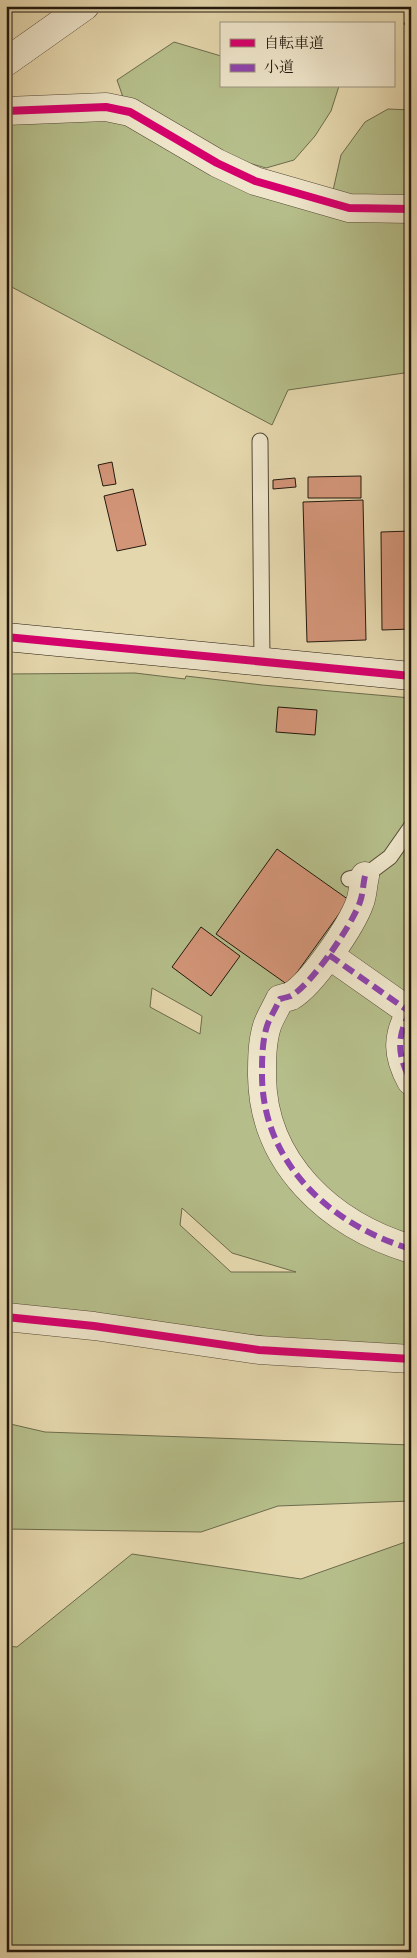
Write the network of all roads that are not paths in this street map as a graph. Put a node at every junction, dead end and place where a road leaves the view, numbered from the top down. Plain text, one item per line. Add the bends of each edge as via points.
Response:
1 (85, 6) edge
2 (6, 62) edge
3 (6, 111) edge
4 (411, 209) edge
5 (260, 441) dead end
6 (6, 637) edge
7 (262, 662) junction
8 (411, 676) edge
9 (411, 827) edge
10 (357, 878) joint
11 (330, 954) junction
12 (411, 1011) edge
13 (411, 1081) edge
14 (411, 1248) edge
15 (6, 1317) edge
16 (411, 1360) edge

1 - 2 street
3 - 4 street via 106,107 130,112 217,164 255,181 349,208
5 - 7 lane
6 - 7 street
7 - 8 street
9 - 10 lane via 390,857
10 - 11 street via 360,902
11 - 12 street
11 - 14 street via 301,988 280,999 267,1026 262,1055 262,1091 270,1125 284,1156 304,1185 332,1210 385,1241
12 - 13 street via 402,1028 399,1046 402,1064
15 - 16 street via 259,1350

